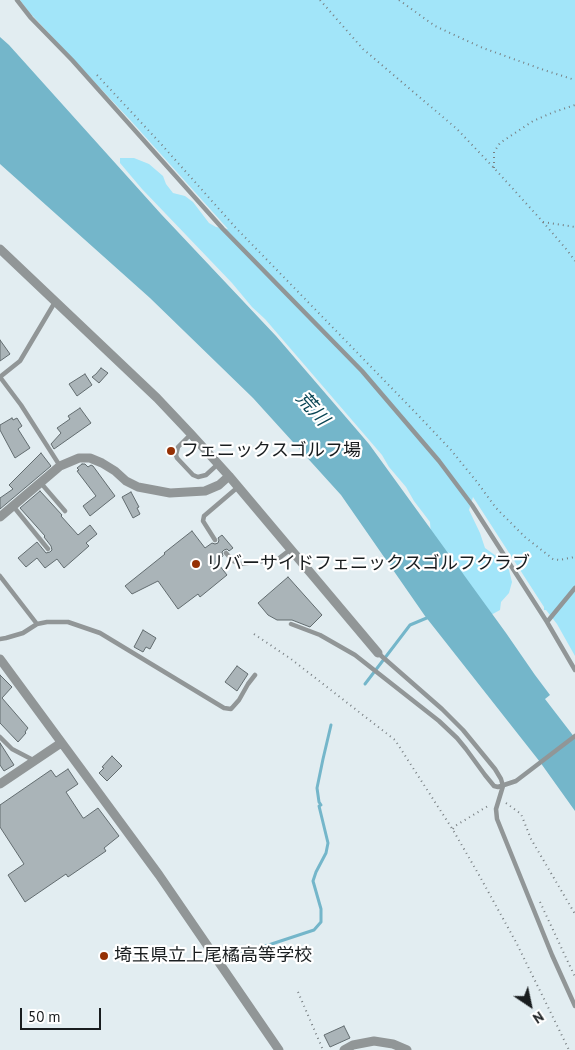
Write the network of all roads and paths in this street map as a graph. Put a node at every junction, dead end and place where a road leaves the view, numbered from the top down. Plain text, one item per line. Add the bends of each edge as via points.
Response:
1 (17, 0) edge
2 (320, 0) edge
3 (399, 0) edge
4 (94, 72) dead end
5 (575, 80) edge
6 (575, 105) edge
7 (494, 168) junction
8 (543, 222) junction
9 (575, 227) edge
10 (0, 249) edge
11 (575, 262) edge
12 (55, 302) junction
13 (0, 377) edge
14 (191, 434) junction
15 (218, 464) junction
16 (60, 466) junction
17 (229, 476) junction
18 (40, 482) junction
19 (238, 487) junction
20 (13, 506) junction
21 (65, 510) dead end
22 (0, 517) edge
23 (215, 540) dead end
24 (48, 548) dead end
25 (291, 549) junction
26 (226, 553) dead end
27 (575, 557) edge
28 (0, 576) edge
29 (575, 588) edge
30 (547, 622) junction
31 (37, 624) junction
32 (290, 624) dead end
33 (254, 634) dead end
34 (0, 639) edge
35 (378, 653) joint
36 (0, 659) edge
37 (575, 670) edge
38 (255, 675) dead end
39 (575, 736) edge
40 (0, 737) edge
41 (61, 743) junction
42 (34, 761) junction
43 (0, 784) edge
44 (503, 786) junction
45 (499, 800) junction
46 (453, 830) junction
47 (537, 897) dead end
48 (575, 914) edge
49 (575, 977) edge
50 (298, 992) dead end
51 (575, 1006) edge
52 (279, 1050) edge
53 (323, 1050) edge
54 (344, 1050) edge
55 (407, 1050) edge
56 (569, 1050) edge

1 - 30 lane via 223,229 362,371 439,460
2 - 7 path via 362,50 457,129
3 - 5 path via 434,26 483,48
4 - 27 path via 236,228 451,450 496,508 553,559
6 - 7 path via 533,121 500,143 494,152
7 - 8 path
8 - 9 path
8 - 11 path
10 - 12 street
12 - 13 lane via 20,361
12 - 14 street
13 - 16 lane
14 - 15 street
14 - 15 lane via 178,447 177,458 198,477 206,475
15 - 17 street
16 - 17 street via 79,458 90,458 115,471 126,482 170,493 205,491
16 - 18 street
17 - 19 street
18 - 20 street
18 - 21 lane
19 - 23 lane via 204,516 203,522
19 - 25 street
20 - 22 street
20 - 24 lane
25 - 26 lane via 278,559 240,564
25 - 35 street
28 - 31 lane
29 - 30 lane
30 - 37 lane
31 - 34 lane via 23,633
31 - 38 lane via 68,622 100,633 224,708 231,709 240,700
32 - 44 lane via 320,635 355,654 439,720 494,786
33 - 46 path via 395,740
35 - 44 lane via 463,730 495,769
36 - 41 street
39 - 44 lane via 516,781
40 - 42 lane via 12,749
41 - 42 street
41 - 52 street via 159,875
42 - 43 street
44 - 45 lane
45 - 46 path
45 - 48 path via 520,814
45 - 51 lane via 496,808 501,832
46 - 56 path via 517,944
47 - 49 path
50 - 53 path
54 - 55 street via 374,1041

